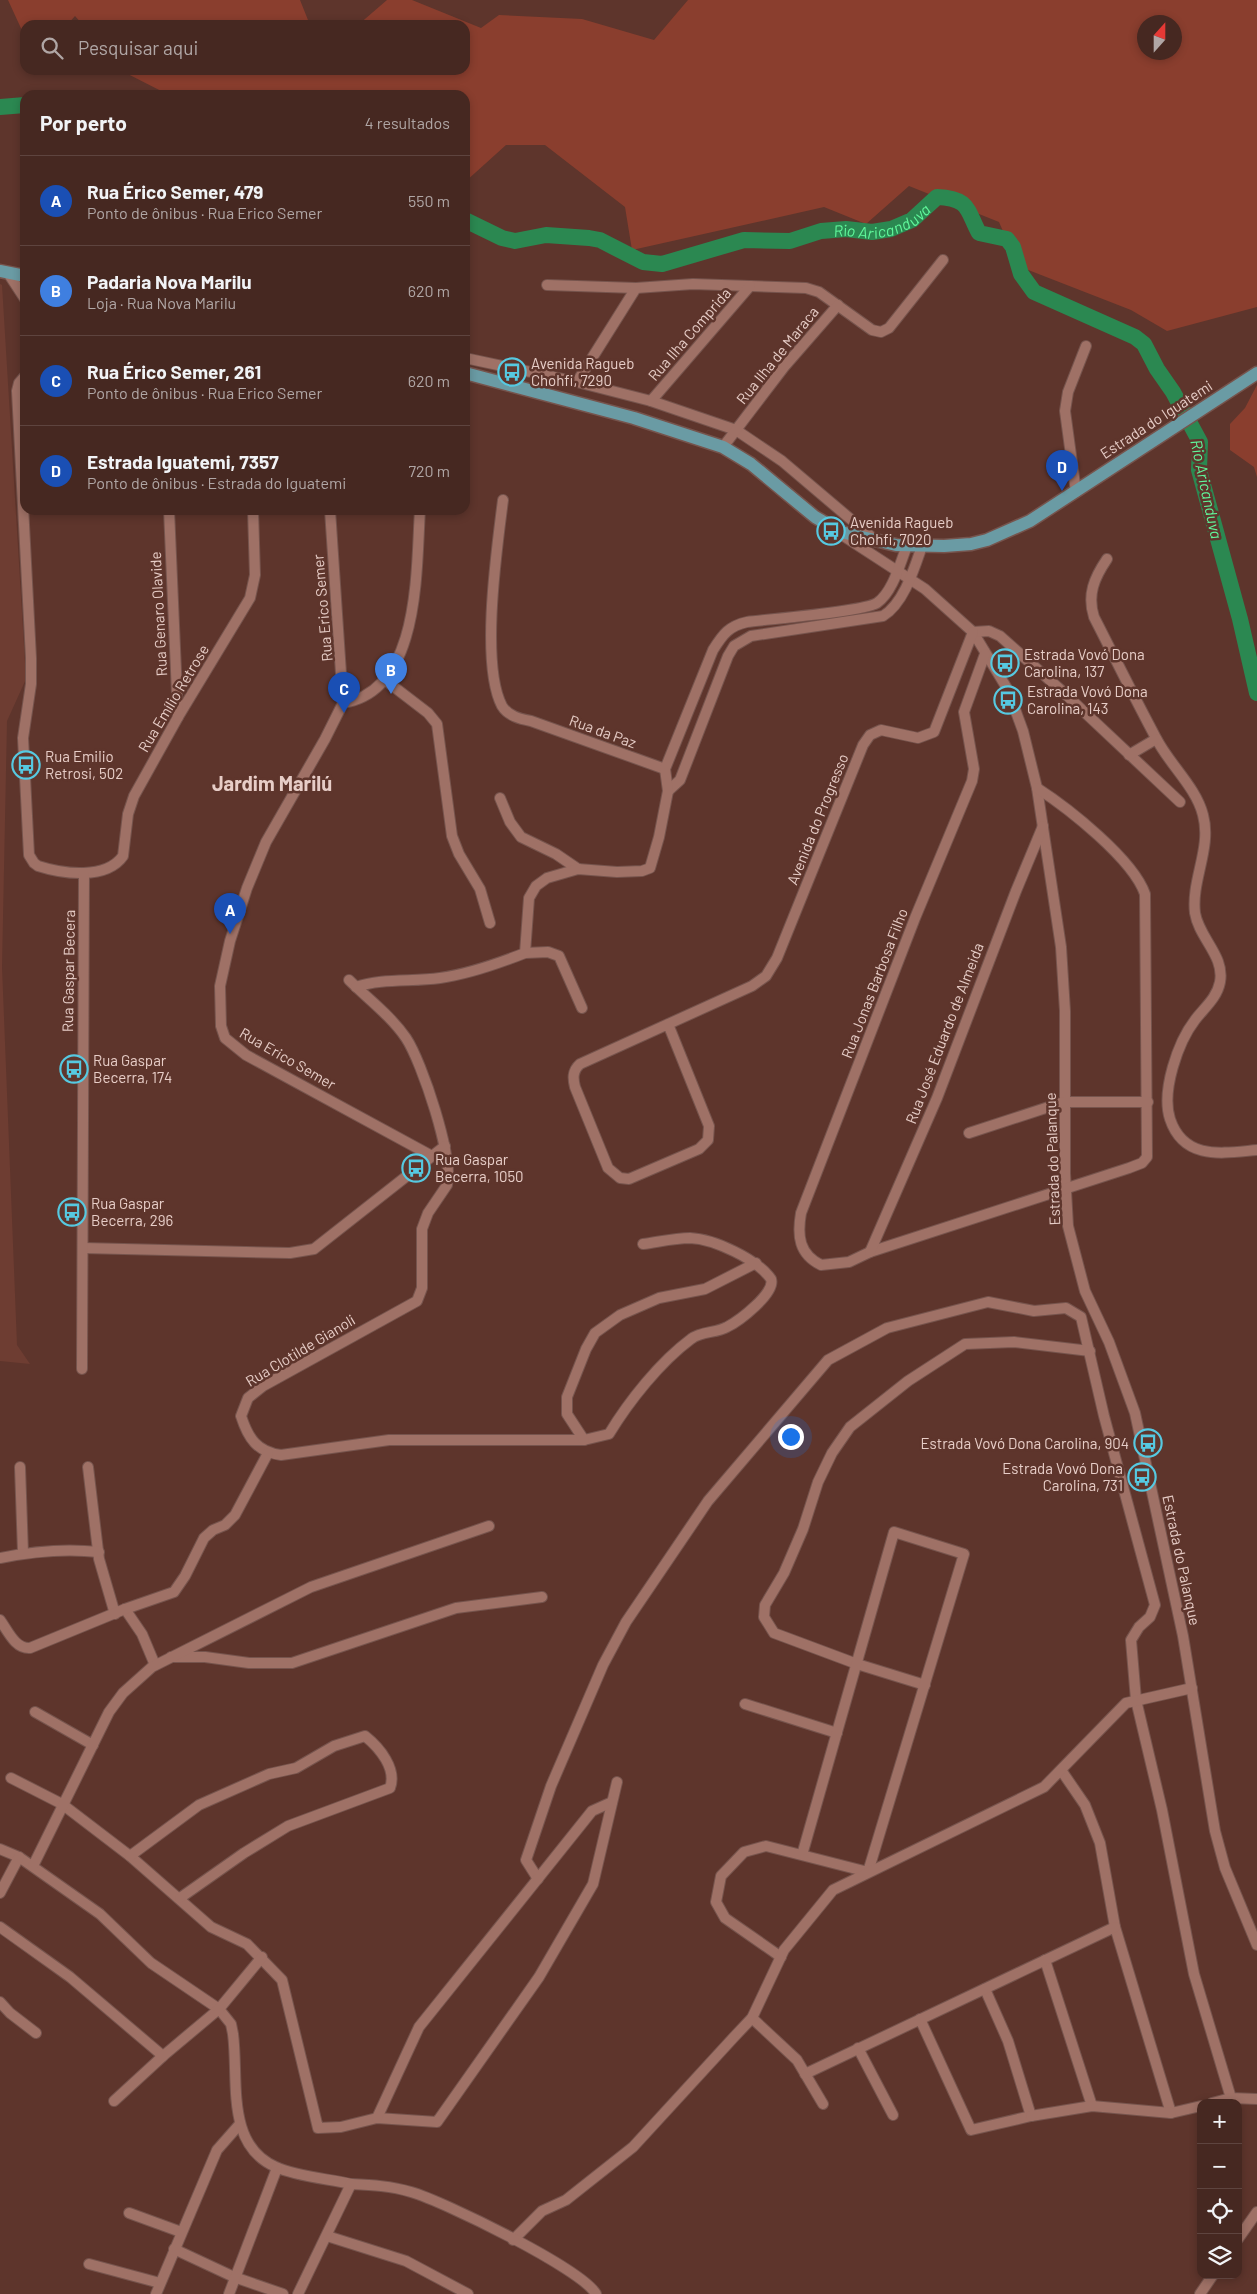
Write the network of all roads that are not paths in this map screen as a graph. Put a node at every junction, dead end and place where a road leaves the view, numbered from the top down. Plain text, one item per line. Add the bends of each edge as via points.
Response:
1 (943, 260) dead end
2 (4, 272) edge
3 (20, 275) edge
4 (547, 285) dead end
5 (750, 286) junction
6 (636, 288) junction
7 (20, 293) edge
8 (838, 305) junction
9 (1086, 346) dead end
10 (470, 359) edge
11 (1257, 372) edge
12 (470, 374) edge
13 (20, 382) edge
14 (577, 382) junction
15 (651, 401) junction
16 (736, 430) junction
17 (723, 446) junction
18 (20, 448) edge
19 (1076, 492) junction
20 (503, 500) dead end
21 (24, 515) edge
22 (169, 515) edge
23 (253, 515) edge
24 (330, 515) edge
25 (420, 515) edge
26 (827, 525) junction
27 (876, 541) junction
28 (907, 546) junction
29 (922, 546) junction
30 (1107, 558) dead end
31 (897, 572) junction
32 (909, 578) junction
33 (973, 632) junction
34 (985, 654) junction
35 (385, 680) junction
36 (344, 703) junction
37 (178, 717) junction
38 (1156, 740) junction
39 (1129, 755) junction
40 (666, 769) junction
41 (1037, 788) junction
42 (668, 791) junction
43 (500, 798) dead end
44 (1180, 802) dead end
45 (1044, 825) junction
46 (578, 869) junction
47 (84, 873) junction
48 (490, 923) dead end
49 (525, 953) junction
50 (582, 1008) dead end
51 (668, 1024) junction
52 (1064, 1102) junction
53 (1148, 1102) junction
54 (969, 1133) dead end
55 (445, 1146) junction
56 (1257, 1150) edge
57 (430, 1155) junction
58 (1065, 1190) junction
59 (643, 1244) dead end
60 (83, 1248) junction
61 (870, 1252) junction
62 (756, 1263) junction
63 (1090, 1351) junction
64 (82, 1369) dead end
65 (584, 1440) junction
66 (268, 1453) junction
67 (88, 1467) dead end
68 (20, 1468) dead end
69 (489, 1526) dead end
70 (99, 1552) junction
71 (23, 1553) junction
72 (0, 1558) edge
73 (542, 1597) dead end
74 (125, 1609) junction
75 (115, 1614) junction
76 (0, 1620) edge
77 (170, 1656) junction
78 (856, 1664) junction
79 (155, 1665) junction
80 (925, 1685) junction
81 (1192, 1688) junction
82 (1136, 1700) junction
83 (744, 1704) dead end
84 (35, 1712) dead end
85 (837, 1733) junction
86 (92, 1745) junction
87 (1061, 1770) junction
88 (12, 1778) dead end
89 (616, 1782) dead end
90 (612, 1802) junction
91 (62, 1804) junction
92 (0, 1849) edge
93 (802, 1855) junction
94 (130, 1856) junction
95 (19, 1857) junction
96 (33, 1866) junction
97 (868, 1872) junction
98 (538, 1879) junction
99 (0, 1893) edge
100 (180, 1898) junction
101 (0, 1927) edge
102 (1115, 1927) junction
103 (1257, 1945) edge
104 (262, 1957) junction
105 (781, 1957) junction
106 (1045, 1960) junction
107 (985, 1989) junction
108 (0, 2002) edge
109 (219, 2009) junction
110 (752, 2018) junction
111 (920, 2019) junction
112 (36, 2033) dead end
113 (858, 2048) junction
114 (163, 2056) junction
115 (805, 2074) junction
116 (1231, 2098) junction
117 (1227, 2099) edge
118 (1257, 2099) edge
119 (114, 2101) dead end
120 (823, 2104) dead end
121 (1092, 2106) junction
122 (1197, 2107) edge
123 (1171, 2113) junction
124 (892, 2115) dead end
125 (1031, 2116) junction
126 (377, 2118) junction
127 (239, 2125) junction
128 (277, 2168) junction
129 (351, 2184) junction
130 (1257, 2212) edge
131 (129, 2213) dead end
132 (181, 2232) junction
133 (1242, 2234) edge
134 (327, 2236) junction
135 (513, 2240) junction
136 (174, 2249) junction
137 (89, 2264) dead end
138 (234, 2277) junction
139 (1210, 2279) edge
140 (160, 2283) junction
141 (156, 2294) edge
142 (229, 2294) edge
143 (283, 2294) edge
144 (298, 2294) edge
145 (468, 2294) edge
146 (596, 2294) edge
147 (1200, 2294) edge

1 - 8 street, Rua Ilha de Maraca via 886,330 872,330
2 - 3 main road
2 - 7 street
4 - 6 street
5 - 6 street via 675,284
5 - 8 street via 812,289
5 - 15 street, Rua Ilha Comprida
6 - 14 street
8 - 16 street, Rua Ilha de Maraca via 784,367
9 - 19 street via 1065,411
10 - 14 street
11 - 19 main road, Estrada do Iguatemi
12 - 17 main road, Estrada do Iguatemi via 634,418
13 - 18 street, Rua Emílio Retrose via 17,391
14 - 15 street
15 - 16 street
16 - 17 street, Rua Ilha de Maraca
16 - 27 street via 782,460
17 - 26 main road, Estrada do Iguatemi via 751,464
19 - 29 main road, Estrada do Iguatemi via 1030,521 995,537 971,544
20 - 40 street, Rua da Paz via 492,614 494,677 504,709 519,719
21 - 47 street, Rua Emílio Retrose via 31,658 24,738 30,855 38,866
22 - 37 street, Rua Genaro Olavide
23 - 37 street, Rua Emílio Retrose via 255,575 250,598
24 - 36 street, Rua Erico Semer
25 - 35 street via 411,622 397,660
26 - 27 main road, Estrada do Iguatemi
26 - 31 street, Estrada do Palanque
27 - 28 main road, Estrada do Iguatemi
28 - 29 main road, Estrada do Iguatemi
28 - 31 street
29 - 32 street
30 - 38 street via 1093,584 1089,604
31 - 32 street, Estrada do Palanque
31 - 40 street via 882,597 869,606 747,622 727,629 713,650
32 - 33 street, Estrada do Palanque
32 - 42 street via 895,606 882,616 751,636 734,646 680,780
33 - 34 street, Estrada do Palanque
33 - 39 street via 989,631 1000,636
33 - 51 street, Avenida do Progresso via 934,732 918,738 877,730 870,736 777,958 766,976 752,986
34 - 41 street, Estrada do Palanque via 1008,690 1016,710
34 - 61 street, Rua Jonas Barbosa Filho via 964,712 974,769 972,781 801,1213 798,1232 805,1254 812,1261 829,1266 849,1262
35 - 36 street via 369,694
35 - 48 street via 428,713 437,724 452,836 480,889
36 - 57 street, Rua Erico Semer via 256,861 223,970 219,1002 222,1026 225,1038 246,1055
37 - 47 street, Rua Emílio Retrose via 130,805 123,856 107,868
38 - 39 street
38 - 56 street via 1203,815 1205,842 1195,912 1220,971 1220,983 1214,997 1194,1020 1177,1048 1170,1083 1170,1120 1193,1149 1205,1153
39 - 44 street
40 - 42 street
41 - 45 street, Estrada do Palanque
41 - 53 street via 1080,818 1137,878 1142,888 1146,901
42 - 46 street via 651,865 642,871
43 - 46 street via 510,822 521,837
45 - 52 street, Estrada do Palanque via 1061,947 1065,1011
45 - 61 street, Rua José Eduardo de Almeida via 936,1098
46 - 49 street via 547,878 532,891 527,907
47 - 60 street, Rua Gaspar Becera
49 - 50 street via 548,952 559,956
49 - 55 street via 456,975 352,984 398,1029 412,1049
51 - 51 street, Avenida do Progresso via 709,1126 708,1140 699,1149 654,1169 629,1179 620,1178 608,1168 575,1087 574,1073 580,1064
52 - 53 street
52 - 54 street
52 - 58 street, Estrada do Palanque
53 - 58 street, Rua Jonas Barbosa Filho via 1148,1152 1145,1160
55 - 57 street
55 - 66 street, Rua Clotilde Gianoli via 448,1185 428,1213 422,1229 420,1297 263,1386 248,1398 241,1416 247,1434
57 - 60 street via 326,1242 304,1252
58 - 61 street, Rua Jonas Barbosa Filho
58 - 81 street, Estrada do Palanque via 1068,1226 1085,1291 1109,1342 1135,1413
59 - 62 street via 702,1239
60 - 64 street, Rua Gaspar Becera
62 - 65 street via 773,1282 767,1295 728,1327 692,1338 628,1402 609,1434
62 - 65 street via 705,1289 658,1298 620,1315 595,1333 566,1406 571,1421
63 - 78 street via 1014,1342 966,1344 908,1381 850,1427 818,1482 804,1529 766,1605 764,1617 774,1633
63 - 82 street via 1104,1416 1155,1605 1150,1617 1131,1640
63 - 98 street via 1081,1318 1066,1308 1034,1310 988,1302 887,1328 828,1360 708,1501 626,1622 551,1786 526,1860
65 - 66 street via 389,1440 281,1455
66 - 74 street via 235,1515 204,1538 179,1587 165,1597
67 - 70 street
68 - 71 street
69 - 77 street via 311,1587
70 - 71 street via 65,1549
70 - 75 street
71 - 72 street
73 - 77 street via 456,1608 292,1663
74 - 75 street
74 - 79 street via 142,1634
75 - 76 street via 26,1649 16,1644
77 - 79 street
78 - 80 street
78 - 80 street via 894,1532 964,1554
78 - 85 street
79 - 86 street via 123,1693
80 - 97 street
81 - 82 street
81 - 103 street, Estrada do Palanque via 1220,1849
82 - 87 street via 1126,1703
82 - 116 street via 1162,1810 1194,1974
83 - 85 street
84 - 86 street
85 - 93 street
86 - 91 street
87 - 97 street via 1044,1788
87 - 102 street via 1085,1805 1100,1843
88 - 91 street
89 - 90 street
90 - 98 street via 592,1811
90 - 126 street via 593,1884 539,1977 438,2122
91 - 94 street
91 - 96 street
92 - 95 street
93 - 97 street
93 - 105 street via 766,1846 744,1852 721,1876 716,1902 725,1918
94 - 100 street
94 - 100 street via 199,1805 269,1774 296,1768 334,1746 365,1736 376,1745 393,1779 390,1788 288,1826
95 - 96 street
95 - 99 street
96 - 109 street via 100,1914 151,1963
97 - 105 street via 833,1890
98 - 126 street via 419,2027
100 - 104 street via 211,1927 247,1944
101 - 114 street via 70,1977
102 - 106 street
102 - 123 street
104 - 109 street
104 - 126 street via 282,1980 318,2128 341,2127
105 - 110 street
106 - 107 street
106 - 121 street
107 - 111 street
107 - 125 street via 1008,2041
108 - 112 street
109 - 114 street
109 - 127 street via 231,2024 233,2034
110 - 115 street via 797,2060
110 - 135 street via 633,2147 566,2200 542,2210
111 - 113 street
111 - 125 street via 972,2130
113 - 115 street
113 - 124 street
114 - 119 street
115 - 120 street
116 - 117 street
116 - 118 street
121 - 123 street
121 - 125 street
122 - 123 street
127 - 128 street via 251,2149
127 - 132 street via 217,2150
128 - 129 street
128 - 138 street
129 - 134 street
129 - 135 street via 383,2185 432,2199
130 - 133 street
131 - 132 street
132 - 136 street
134 - 144 street
134 - 145 street via 406,2261
135 - 146 street via 566,2268 593,2288
136 - 138 street
136 - 140 street
137 - 140 street
138 - 142 street
138 - 143 street
139 - 147 street
140 - 141 street

